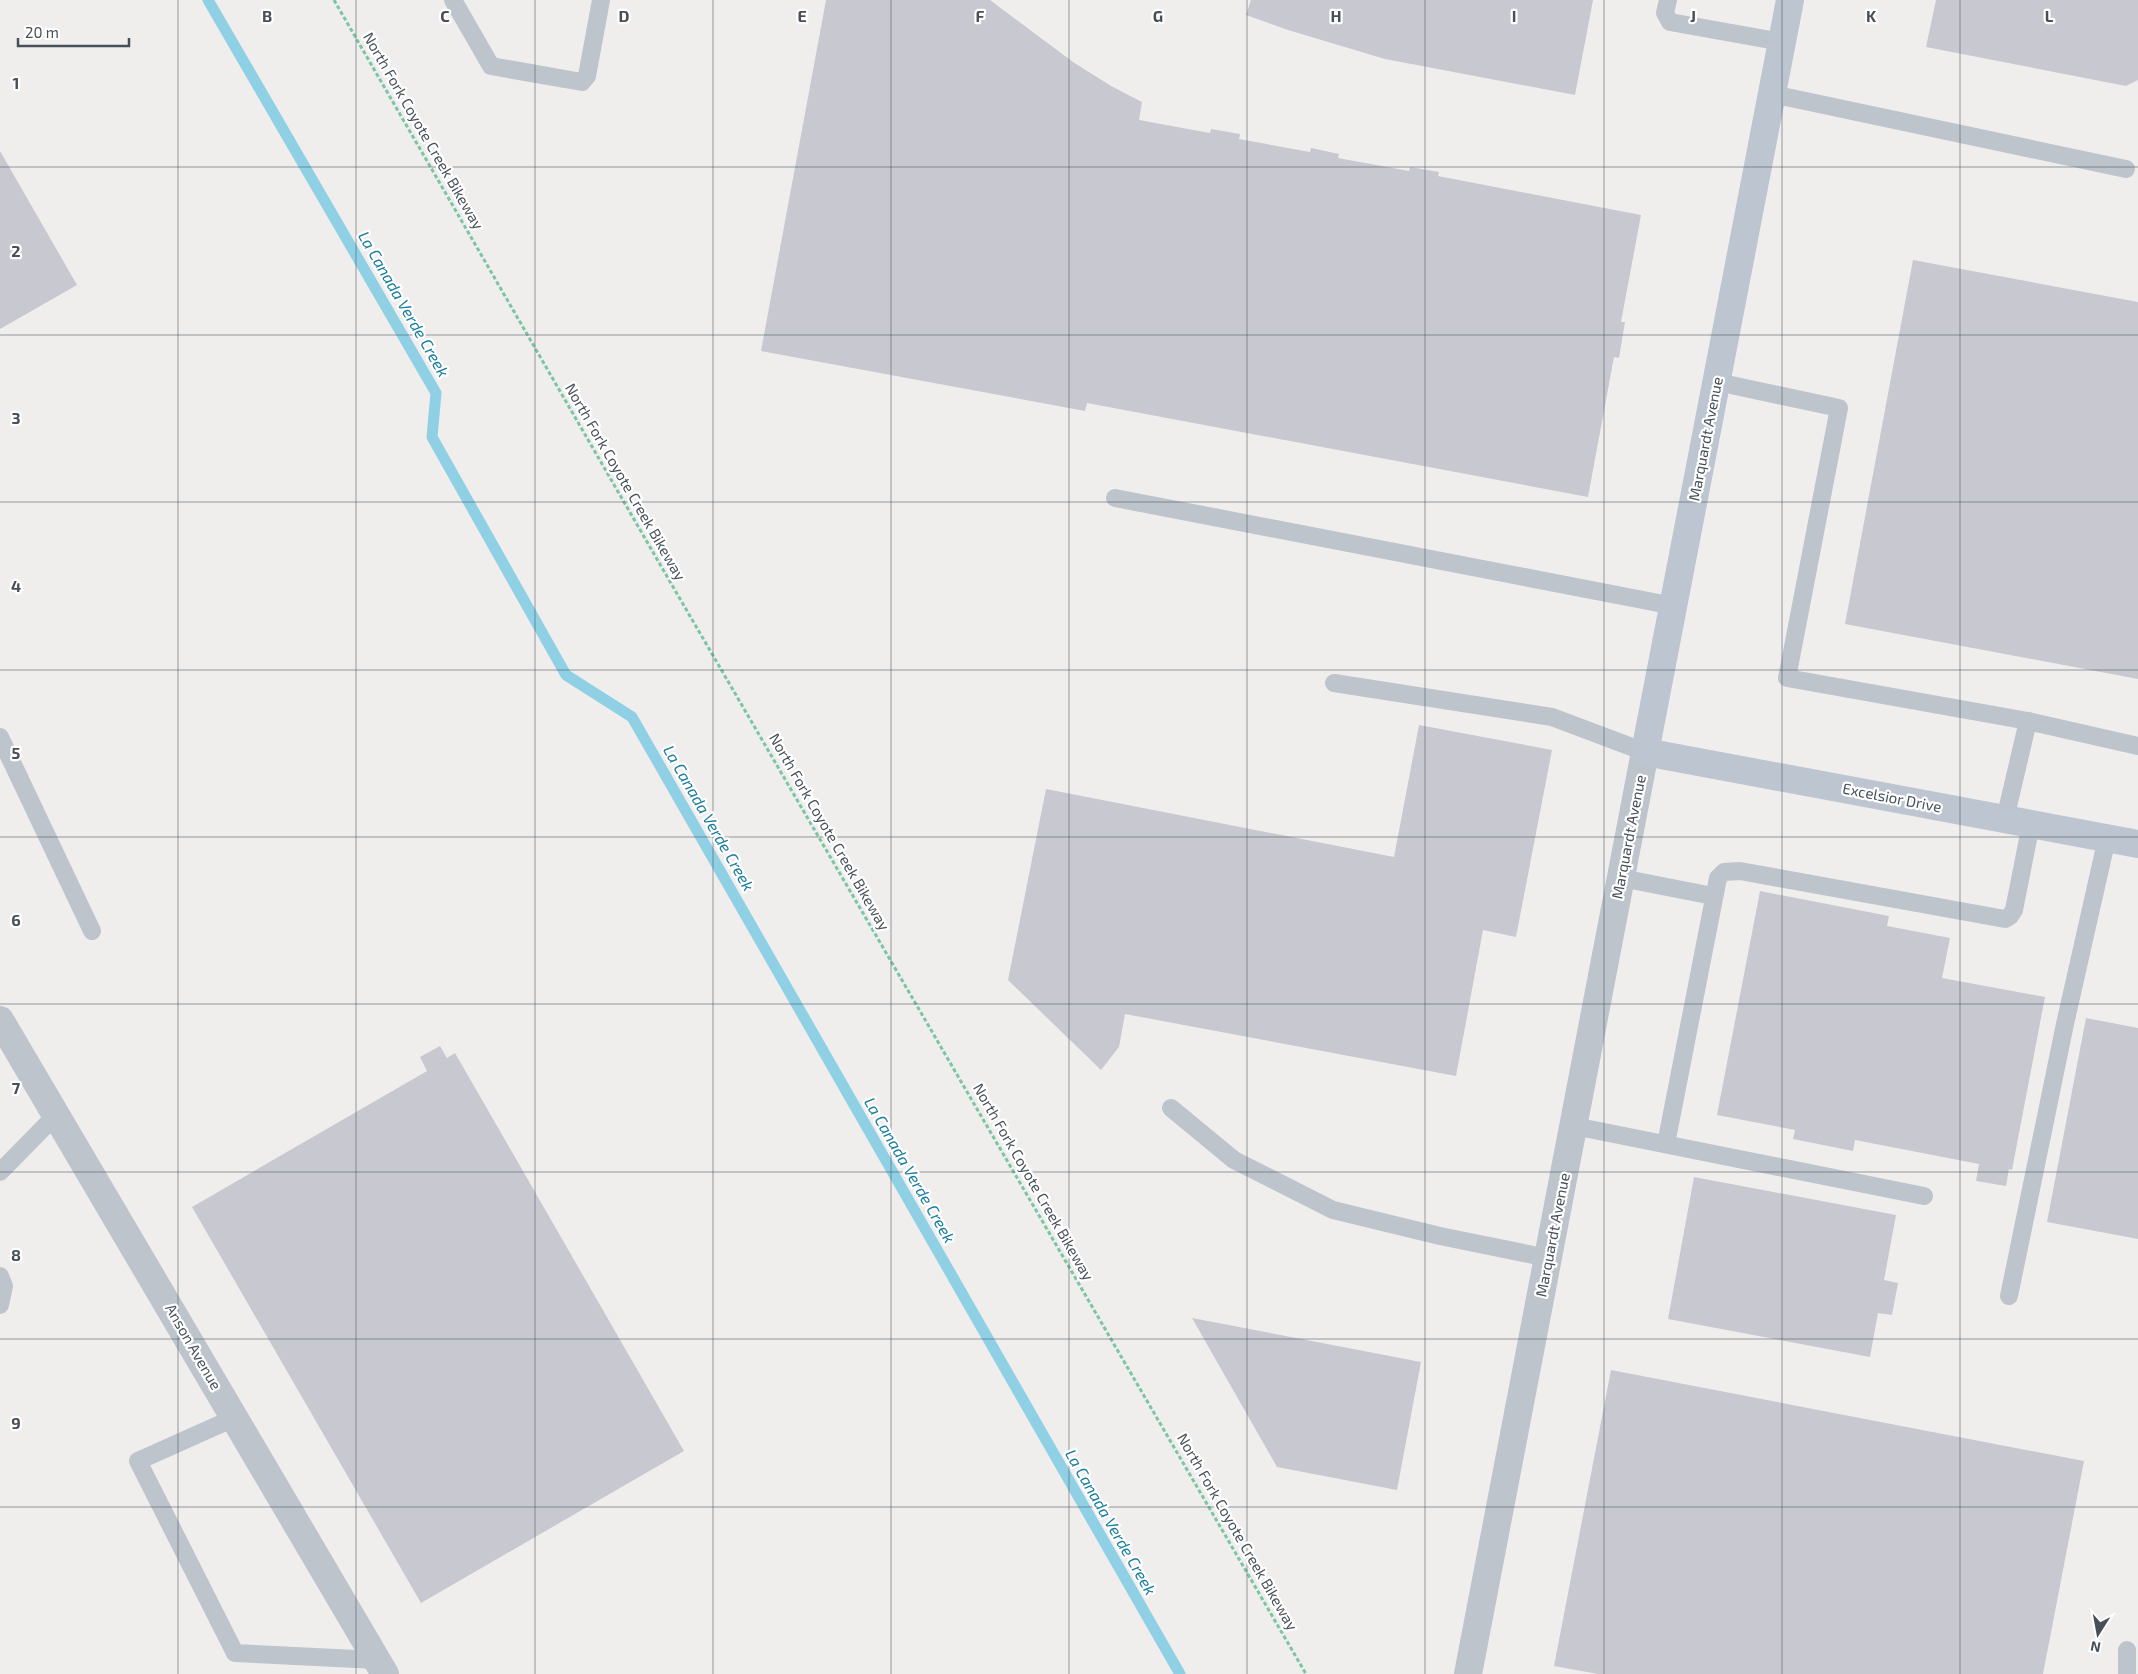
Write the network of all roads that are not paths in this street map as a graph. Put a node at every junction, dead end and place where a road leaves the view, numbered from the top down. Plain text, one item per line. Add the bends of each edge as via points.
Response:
1 (454, 0) edge
2 (602, 0) edge
3 (1668, 0) edge
4 (1790, 0) edge
5 (1782, 42) junction
6 (1772, 94) junction
7 (2126, 169) dead end
8 (1717, 382) junction
9 (1115, 498) dead end
10 (1674, 606) junction
11 (1334, 683) dead end
12 (2028, 721) junction
13 (0, 737) edge
14 (2138, 746) edge
15 (1645, 752) junction
16 (2018, 822) junction
17 (2107, 838) junction
18 (2138, 844) edge
19 (1622, 878) junction
20 (1713, 896) junction
21 (92, 931) dead end
22 (0, 1020) edge
23 (1171, 1108) dead end
24 (56, 1115) junction
25 (1574, 1126) junction
26 (1666, 1144) junction
27 (0, 1172) edge
28 (1924, 1196) dead end
29 (1548, 1258) junction
30 (0, 1276) edge
31 (2009, 1296) dead end
32 (0, 1305) edge
33 (234, 1418) junction
34 (2127, 1650) dead end
35 (381, 1667) edge
36 (1468, 1674) edge
37 (2127, 1674) edge

1 - 2 lane via 491,66 582,82 587,76
3 - 5 lane via 1665,13 1670,22
4 - 5 street, Marquardt Avenue
5 - 6 street, Marquardt Avenue
6 - 7 lane
6 - 8 street, Marquardt Avenue
8 - 10 street, Marquardt Avenue
8 - 12 lane via 1839,408 1787,678
9 - 10 lane
10 - 15 street, Marquardt Avenue
11 - 15 lane via 1552,717
12 - 14 lane
12 - 16 lane
13 - 21 lane
15 - 16 street, Excelsior Drive
15 - 19 street, Marquardt Avenue
16 - 17 street, Excelsior Drive
16 - 20 lane via 2014,910 2004,919 1740,871 1724,872 1718,878
17 - 18 street, Excelsior Drive
17 - 31 lane
19 - 20 lane
19 - 25 street, Marquardt Avenue
20 - 26 lane
22 - 24 street, Anson Avenue
23 - 29 lane via 1234,1160 1333,1210
24 - 27 lane
24 - 33 street, Anson Avenue
25 - 26 lane
25 - 29 street, Marquardt Avenue
26 - 28 lane
29 - 36 street, Marquardt Avenue
30 - 32 lane via 4,1286
33 - 35 street, Anson Avenue
33 - 35 lane via 138,1461 235,1653
34 - 37 lane

